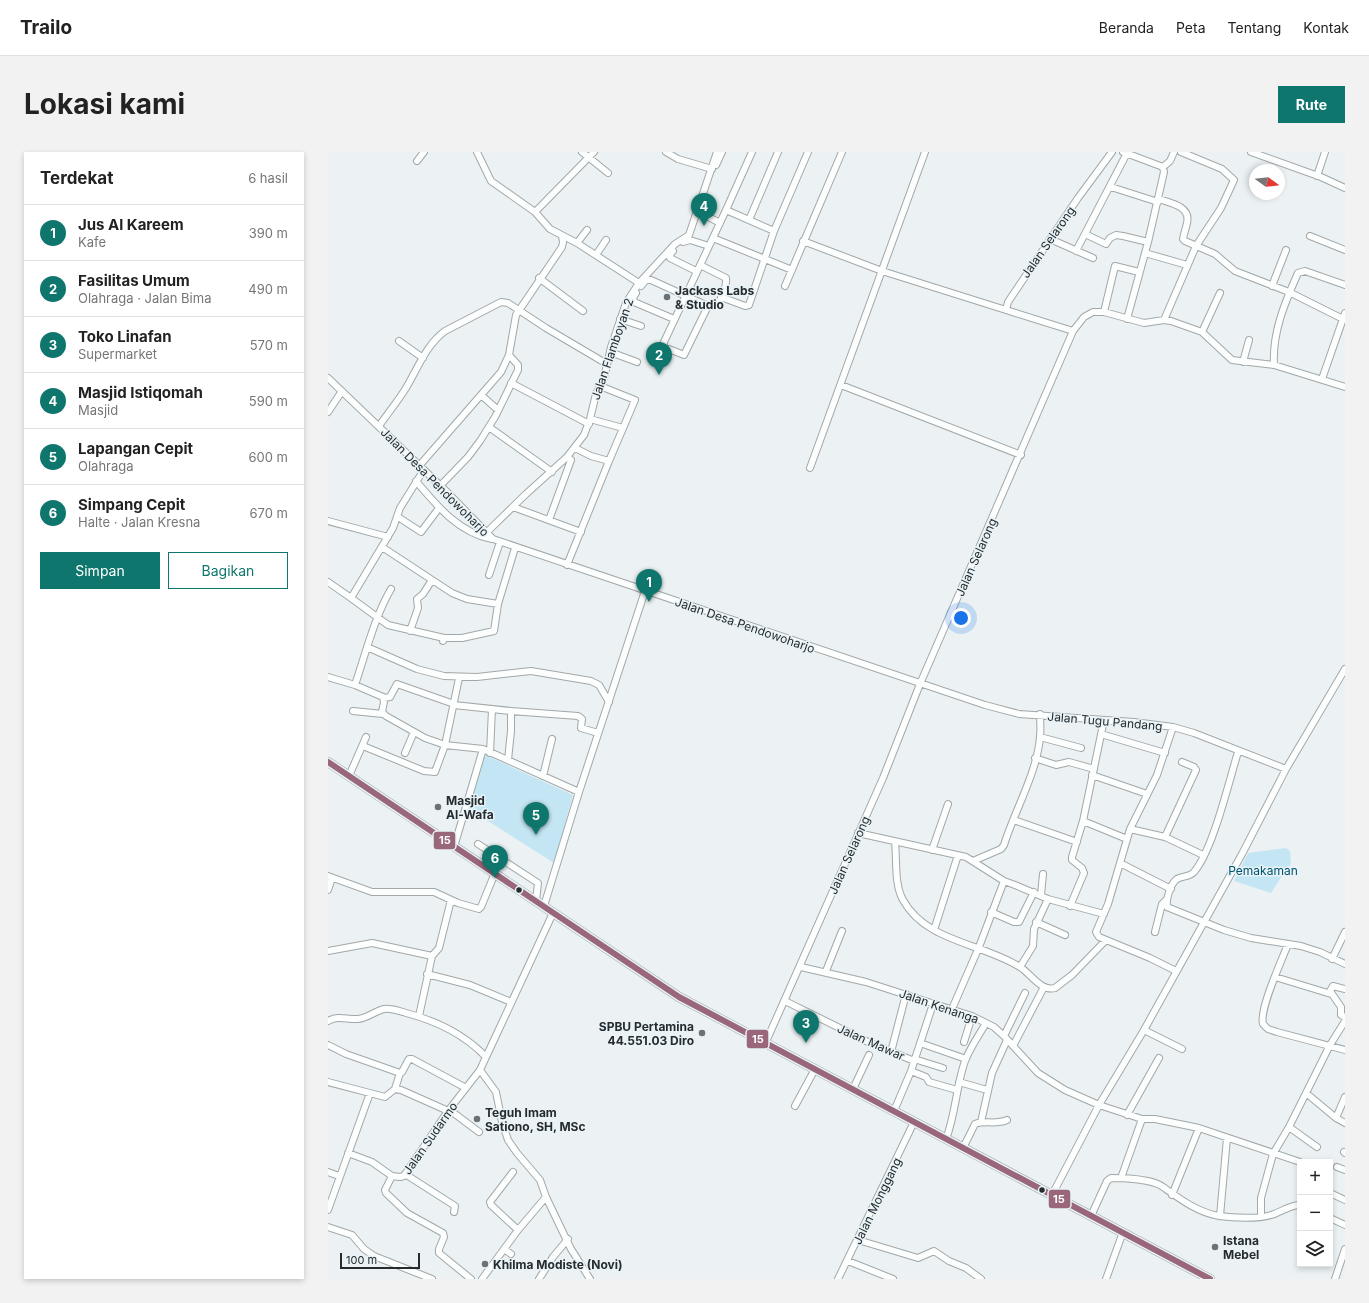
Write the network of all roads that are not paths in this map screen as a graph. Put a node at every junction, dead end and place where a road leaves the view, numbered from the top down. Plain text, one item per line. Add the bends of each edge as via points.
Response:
1 (424, 152) edge
2 (477, 152) edge
3 (582, 152) edge
4 (666, 152) edge
5 (717, 152) edge
6 (722, 152) edge
7 (778, 152) edge
8 (808, 152) edge
9 (842, 152) edge
10 (925, 152) edge
11 (1112, 152) edge
12 (1174, 152) edge
13 (1181, 152) edge
14 (1251, 152) edge
15 (1325, 152) edge
16 (749, 153) edge
17 (1125, 153) edge
18 (592, 155) edge
19 (417, 161) dead end
20 (1163, 167) junction
21 (712, 169) junction
22 (608, 173) dead end
23 (1317, 176) junction
24 (1111, 187) junction
25 (1345, 188) edge
26 (1158, 201) junction
27 (726, 210) junction
28 (535, 212) junction
29 (748, 220) junction
30 (720, 223) junction
31 (587, 230) dead end
32 (774, 231) junction
33 (1085, 234) junction
34 (562, 236) junction
35 (1310, 236) dead end
36 (713, 238) junction
37 (1050, 239) junction
38 (606, 240) dead end
39 (803, 241) junction
40 (1148, 242) junction
41 (577, 243) junction
42 (709, 246) junction
43 (1196, 246) junction
44 (1286, 250) dead end
45 (1345, 250) edge
46 (1076, 251) junction
47 (1145, 252) junction
48 (596, 255) junction
49 (1093, 258) dead end
50 (764, 260) junction
51 (700, 265) junction
52 (1187, 265) junction
53 (792, 270) junction
54 (696, 271) junction
55 (882, 271) junction
56 (1139, 272) junction
57 (540, 278) junction
58 (639, 283) junction
59 (1345, 285) edge
60 (785, 286) dead end
61 (1272, 286) junction
62 (1289, 292) junction
63 (1220, 293) dead end
64 (686, 295) junction
65 (721, 297) junction
66 (708, 306) junction
67 (519, 310) junction
68 (1006, 310) junction
69 (583, 311) dead end
70 (1104, 312) junction
71 (1344, 316) edge
72 (620, 319) junction
73 (674, 319) junction
74 (1127, 319) junction
75 (1164, 320) junction
76 (641, 326) dead end
77 (1073, 331) junction
78 (1202, 332) junction
79 (1249, 340) dead end
80 (399, 341) dead end
81 (610, 352) junction
82 (509, 356) junction
83 (422, 358) junction
84 (637, 362) dead end
85 (1243, 362) junction
86 (607, 364) junction
87 (1274, 365) junction
88 (328, 378) edge
89 (1322, 379) junction
90 (511, 383) junction
91 (841, 385) junction
92 (600, 386) junction
93 (1345, 387) edge
94 (342, 391) junction
95 (481, 395) junction
96 (498, 410) junction
97 (328, 412) edge
98 (590, 422) junction
99 (379, 426) junction
100 (489, 427) junction
101 (623, 428) junction
102 (575, 448) junction
103 (1021, 455) junction
104 (567, 457) junction
105 (609, 461) junction
106 (421, 468) junction
107 (810, 468) dead end
108 (552, 472) junction
109 (416, 481) junction
110 (440, 486) junction
111 (512, 507) junction
112 (438, 508) junction
113 (398, 517) junction
114 (549, 520) junction
115 (328, 521) edge
116 (581, 532) junction
117 (486, 534) junction
118 (388, 537) junction
119 (493, 539) junction
120 (500, 542) junction
121 (382, 547) junction
122 (515, 548) junction
123 (567, 565) junction
124 (489, 575) dead end
125 (432, 580) junction
126 (328, 582) edge
127 (390, 589) dead end
128 (646, 591) junction
129 (352, 598) junction
130 (498, 604) junction
131 (378, 618) junction
132 (410, 631) junction
133 (367, 647) junction
134 (1345, 669) edge
135 (328, 677) edge
136 (459, 678) junction
137 (920, 684) junction
138 (355, 685) junction
139 (384, 698) junction
140 (609, 702) junction
141 (454, 704) junction
142 (492, 709) junction
143 (353, 711) dead end
144 (511, 711) junction
145 (383, 714) junction
146 (1040, 714) junction
147 (1104, 720) junction
148 (1173, 727) junction
149 (414, 732) junction
150 (598, 733) junction
151 (1101, 734) junction
152 (366, 737) dead end
153 (1040, 737) junction
154 (552, 739) dead end
155 (445, 745) junction
156 (363, 746) junction
157 (1081, 748) dead end
158 (483, 749) junction
159 (1238, 752) junction
160 (405, 753) dead end
161 (490, 753) junction
162 (1165, 754) junction
163 (1035, 758) junction
164 (508, 760) junction
165 (328, 762) edge
166 (1182, 762) dead end
167 (1286, 769) junction
168 (1093, 772) junction
169 (349, 776) junction
170 (543, 776) junction
171 (579, 792) junction
172 (1147, 794) junction
173 (948, 804) dead end
174 (1014, 820) junction
175 (1083, 821) junction
176 (1130, 829) junction
177 (858, 833) junction
178 (1165, 837) junction
179 (1127, 839) junction
180 (895, 842) junction
181 (1077, 842) junction
182 (478, 844) dead end
183 (454, 847) junction
184 (932, 850) junction
185 (958, 855) junction
186 (1203, 856) junction
187 (973, 861) junction
188 (1120, 864) junction
189 (495, 873) junction
190 (1043, 874) dead end
191 (330, 877) edge
192 (1004, 881) junction
193 (1171, 889) junction
194 (328, 890) edge
195 (1034, 892) junction
196 (1041, 895) junction
197 (1048, 899) junction
198 (1167, 899) junction
199 (451, 900) junction
200 (536, 901) junction
201 (544, 906) junction
202 (1070, 906) junction
203 (991, 912) junction
204 (553, 913) junction
205 (1104, 914) junction
206 (1036, 922) junction
207 (1203, 922) junction
208 (934, 930) junction
209 (842, 932) dead end
210 (1155, 932) dead end
211 (1345, 932) edge
212 (1065, 935) dead end
213 (1106, 940) junction
214 (1288, 944) junction
215 (979, 947) junction
216 (328, 951) edge
217 (432, 956) junction
218 (1332, 959) junction
219 (1345, 964) edge
220 (800, 966) junction
221 (1020, 967) junction
222 (826, 971) junction
223 (1176, 971) junction
224 (427, 974) junction
225 (1275, 977) junction
226 (1044, 987) junction
227 (1345, 989) edge
228 (1025, 993) dead end
229 (906, 994) junction
230 (1331, 994) junction
231 (785, 1001) junction
232 (511, 1002) junction
233 (933, 1004) junction
234 (952, 1009) junction
235 (419, 1016) junction
236 (972, 1016) junction
237 (1345, 1017) edge
238 (328, 1021) edge
239 (1345, 1021) edge
240 (986, 1023) junction
241 (1144, 1030) junction
242 (1006, 1038) junction
243 (964, 1042) dead end
244 (920, 1043) junction
245 (765, 1044) junction
246 (328, 1045) edge
247 (1330, 1045) junction
248 (1013, 1046) junction
249 (1182, 1049) dead end
250 (1345, 1050) edge
251 (891, 1052) junction
252 (869, 1054) dead end
253 (486, 1057) junction
254 (1159, 1058) dead end
255 (966, 1059) junction
256 (914, 1060) junction
257 (930, 1064) junction
258 (943, 1068) dead end
259 (815, 1069) junction
260 (480, 1070) junction
261 (911, 1071) junction
262 (400, 1073) junction
263 (926, 1077) junction
264 (328, 1082) edge
265 (959, 1082) junction
266 (466, 1088) junction
267 (395, 1089) junction
268 (853, 1089) junction
269 (957, 1090) junction
270 (987, 1090) junction
271 (370, 1093) junction
272 (1306, 1093) junction
273 (1345, 1097) edge
274 (1100, 1105) junction
275 (795, 1106) dead end
276 (448, 1111) junction
277 (894, 1111) junction
278 (1127, 1115) junction
279 (1336, 1118) junction
280 (1142, 1119) junction
281 (1007, 1120) dead end
282 (914, 1122) junction
283 (981, 1122) junction
284 (1345, 1123) edge
285 (1289, 1127) junction
286 (1199, 1128) junction
287 (479, 1132) dead end
288 (1227, 1138) junction
289 (946, 1139) junction
290 (1317, 1147) dead end
291 (963, 1148) junction
292 (348, 1153) junction
293 (1273, 1154) junction
294 (1297, 1161) edge
295 (1337, 1167) dead end
296 (1345, 1170) edge
297 (328, 1172) edge
298 (513, 1172) dead end
299 (405, 1174) junction
300 (339, 1176) junction
301 (392, 1176) junction
302 (1121, 1178) junction
303 (1053, 1192) junction
304 (1333, 1194) edge
305 (1172, 1195) junction
306 (546, 1197) junction
307 (1345, 1200) edge
308 (1297, 1205) edge
309 (328, 1210) edge
310 (454, 1212) dead end
311 (1091, 1216) junction
312 (1220, 1216) junction
313 (1261, 1217) junction
314 (1333, 1219) edge
315 (1345, 1225) edge
316 (328, 1227) edge
317 (518, 1230) junction
318 (1123, 1232) junction
319 (568, 1239) junction
320 (858, 1240) junction
321 (504, 1249) junction
322 (1345, 1249) edge
323 (511, 1254) dead end
324 (848, 1261) junction
325 (889, 1278) edge
326 (432, 1279) edge
327 (471, 1279) edge
328 (482, 1279) edge
329 (539, 1279) edge
330 (590, 1279) edge
331 (838, 1279) edge
332 (981, 1279) edge
333 (1106, 1279) edge
334 (1210, 1279) edge
335 (1335, 1279) edge

1 - 19 street
2 - 28 street via 491,181
3 - 18 street
4 - 21 street via 678,159
5 - 21 street, Jalan Flamboyan 2
6 - 30 street via 700,210 704,216
7 - 29 street
8 - 32 street
9 - 39 street
10 - 55 street
11 - 37 street, Jalan Selarong
12 - 20 street via 1170,161
13 - 43 street via 1222,169 1234,180 1221,208
14 - 23 street
15 - 23 street
16 - 27 street
17 - 20 street
17 - 24 street
18 - 22 street
18 - 28 street
20 - 26 street
21 - 58 street, Jalan Flamboyan 2 via 689,235 675,244
23 - 25 street
24 - 26 street
24 - 33 street
26 - 40 street
26 - 43 street via 1177,205 1185,211 1188,219 1183,239
27 - 29 street
27 - 30 street
28 - 34 street via 550,229
29 - 32 street
30 - 36 street
31 - 41 street
32 - 50 street
33 - 40 street via 1106,244 1116,235
33 - 46 street
34 - 41 street
34 - 57 street via 562,247
35 - 45 street
36 - 42 street
36 - 50 street
37 - 46 street
37 - 68 street, Jalan Selarong via 1012,294
38 - 48 street
39 - 53 street
39 - 55 street
40 - 47 street
41 - 48 street
42 - 51 street
42 - 54 street via 687,240 670,254 671,259
43 - 52 street
43 - 61 street via 1215,254 1235,271
44 - 61 street
46 - 49 street
47 - 52 street
47 - 56 street
48 - 58 street
50 - 53 street
50 - 65 street via 748,305
51 - 54 street
51 - 65 street via 726,278
52 - 75 street
53 - 60 street
54 - 64 street
55 - 68 street
55 - 91 street
56 - 70 street via 1115,266
56 - 74 street
57 - 67 street
57 - 69 street
58 - 72 street, Jalan Flamboyan 2 via 629,297
59 - 62 street via 1302,270
61 - 62 street
62 - 71 street
62 - 87 street via 1275,340
63 - 78 street
64 - 66 street
64 - 73 street
64 - 73 street via 648,280 633,298 635,302
65 - 66 street via 718,304
66 - 73 street via 682,356 664,347
67 - 82 street via 513,326
67 - 83 street via 506,302 497,303 445,331 433,342
67 - 86 street
68 - 77 street
70 - 74 street
70 - 77 street, Jalan Selarong via 1093,312 1084,317
71 - 89 street
72 - 76 street
72 - 81 street, Jalan Flamboyan 2
74 - 75 street via 1150,324
75 - 78 street
77 - 103 street, Jalan Selarong
78 - 85 street via 1229,358
79 - 85 street
80 - 83 street
81 - 84 street
81 - 86 street, Jalan Flamboyan 2
82 - 90 street via 517,362 519,368
82 - 95 street via 501,372
83 - 99 street via 404,392
85 - 87 street
86 - 92 street, Jalan Flamboyan 2
87 - 89 street
88 - 94 street, Jalan Desa Pendowoharjo
89 - 93 street
90 - 96 street
90 - 98 street
91 - 103 street
91 - 107 street
92 - 98 street, Jalan Flamboyan 2
92 - 101 street via 634,399
94 - 97 street
94 - 99 street, Jalan Desa Pendowoharjo
95 - 96 street
95 - 106 street
96 - 100 street
98 - 101 street
98 - 102 street, Jalan Flamboyan 2
99 - 106 street, Jalan Desa Pendowoharjo
100 - 108 street
100 - 110 street via 468,457
101 - 105 street
102 - 104 street, Jalan Flamboyan 2
102 - 105 street
103 - 137 street, Jalan Selarong
104 - 108 street, Jalan Flamboyan 2
104 - 114 street via 572,460
105 - 116 street
106 - 109 street
106 - 110 street, Jalan Desa Pendowoharjo
108 - 111 street, Jalan Flamboyan 2
109 - 112 street
109 - 113 street via 400,508
110 - 117 street, Jalan Desa Pendowoharjo
111 - 114 street
111 - 117 street, Jalan Flamboyan 2
112 - 113 street via 421,532
112 - 119 street via 467,531
113 - 118 street
114 - 116 street
115 - 118 street
116 - 123 street
117 - 119 street, Jalan Desa Pendowoharjo
118 - 121 street
119 - 120 street, Jalan Desa Pendowoharjo
120 - 122 street, Jalan Desa Pendowoharjo
120 - 124 street
121 - 125 street
121 - 129 street
122 - 123 street, Jalan Desa Pendowoharjo
122 - 130 street
123 - 128 street, Jalan Desa Pendowoharjo
125 - 130 street via 460,596
125 - 132 street via 417,599 418,608
126 - 129 street
127 - 131 street
128 - 137 street, Jalan Desa Pendowoharjo
128 - 140 street
129 - 131 street
130 - 132 street via 492,632 444,640
131 - 132 street via 388,625
131 - 133 street
133 - 136 street via 427,672
133 - 138 street
134 - 167 street
135 - 138 street
136 - 140 street via 543,672 598,683
136 - 141 street
137 - 146 street, Jalan Tugu Pandang via 1003,710
137 - 177 street, Jalan Selarong
138 - 139 street
139 - 141 street via 390,697 397,684
139 - 145 street
140 - 150 street
141 - 142 street
141 - 155 street
142 - 144 street
142 - 161 street
143 - 145 street
144 - 150 street via 578,716 582,719 581,728
144 - 164 street
145 - 149 street
146 - 147 street, Jalan Tugu Pandang
146 - 153 street
147 - 148 street, Jalan Tugu Pandang
147 - 151 street
148 - 159 street, Jalan Tugu Pandang
148 - 162 street
149 - 155 street
149 - 160 street
150 - 171 street
151 - 162 street
151 - 168 street
152 - 156 street
153 - 157 street
153 - 163 street
154 - 170 street
155 - 156 street via 434,773
155 - 158 street
156 - 169 street
158 - 161 street
158 - 183 street
159 - 167 street, Jalan Tugu Pandang
159 - 186 street
161 - 164 street
162 - 172 street
163 - 168 street via 1056,765 1066,762
163 - 174 street
164 - 170 street
165 - 169 main road
166 - 178 street via 1196,770
167 - 207 street
168 - 172 street
168 - 175 street
169 - 183 main road
170 - 171 street
171 - 201 street
172 - 176 street
173 - 184 street
174 - 181 street
174 - 187 street via 1003,847
175 - 179 street
175 - 181 street
176 - 178 street
176 - 179 street
177 - 180 street
177 - 220 street, Jalan Selarong
178 - 186 street
179 - 188 street
180 - 184 street
180 - 208 street via 902,899 921,922
181 - 202 street via 1072,860 1084,872
182 - 200 street via 538,883
183 - 189 main road
184 - 185 street
185 - 187 street
185 - 208 street
186 - 193 street via 1194,872 1176,880
187 - 192 street
188 - 193 street
188 - 205 street
189 - 199 street via 480,908
189 - 200 main road
190 - 196 street
191 - 194 street
191 - 199 street via 372,892 434,892
192 - 195 street
192 - 203 street
193 - 198 street
195 - 196 street
195 - 203 street via 1019,922
196 - 197 street
197 - 202 street
197 - 206 street
198 - 207 street via 1170,908
198 - 210 street via 1162,904
199 - 217 street via 439,948
200 - 201 main road
201 - 204 main road
202 - 205 street
203 - 215 street
204 - 232 street, Jalan Sudarmo
204 - 245 main road via 679,997
205 - 213 street via 1096,932 1097,936
206 - 212 street
206 - 221 street via 1033,946
207 - 214 street via 1251,938
207 - 223 street
208 - 215 street via 944,936
209 - 222 street
211 - 218 street
213 - 223 street
213 - 226 street via 1072,975 1055,988
214 - 218 street via 1312,949
214 - 225 street
215 - 221 street
215 - 234 street
216 - 217 street via 372,943
217 - 224 street
218 - 219 street
220 - 222 street, Jalan Kenanga
220 - 231 street, Jalan Selarong
221 - 226 street
222 - 229 street, Jalan Kenanga
223 - 241 street
224 - 232 street via 470,985
224 - 235 street
225 - 230 street
225 - 247 street via 1262,1018 1263,1024 1277,1032
226 - 248 street
227 - 230 street via 1333,986 1330,989
228 - 242 street
229 - 233 street, Jalan Kenanga
229 - 251 street
230 - 237 street via 1341,1008 1341,1015
231 - 245 street, Jalan Selarong
231 - 251 street, Jalan Mawar
232 - 253 street, Jalan Sudarmo
233 - 234 street, Jalan Kenanga
233 - 244 street
234 - 236 street, Jalan Kenanga
235 - 238 street via 385,1009 362,1019 339,1017
235 - 253 street via 460,1034
236 - 240 street, Jalan Kenanga
236 - 243 street
239 - 247 street
240 - 242 street, Jalan Kenanga
240 - 255 street
241 - 249 street
241 - 274 street
242 - 248 street, Jalan Kenanga
242 - 270 street
244 - 255 street
244 - 256 street
245 - 259 main road
246 - 262 street
247 - 250 street
247 - 272 street
248 - 274 street, Jalan Kenanga via 1048,1080
251 - 256 street, Jalan Mawar
252 - 268 street
253 - 260 street, Jalan Sudarmo
254 - 278 street
255 - 265 street
256 - 257 street, Jalan Mawar
256 - 261 street
257 - 258 street, Jalan Mawar
257 - 263 street
259 - 268 main road
259 - 275 street
260 - 266 street, Jalan Sudarmo
260 - 306 street via 496,1092 508,1140 540,1180
261 - 263 street
261 - 277 street
262 - 266 street via 410,1059
262 - 267 street
263 - 269 street via 929,1082
264 - 271 street
265 - 269 street
265 - 270 street
266 - 276 street, Jalan Sudarmo
267 - 271 street via 385,1097
267 - 276 street
268 - 277 main road
269 - 289 street via 953,1118
270 - 283 street
271 - 292 street
272 - 279 street
272 - 285 street
273 - 279 street
274 - 278 street, Jalan Kenanga
274 - 303 street
276 - 287 street
276 - 299 street, Jalan Sudarmo
277 - 282 main road
278 - 280 street, Jalan Kenanga
279 - 284 street
280 - 286 street, Jalan Kenanga via 1155,1119
280 - 302 street
281 - 283 street via 997,1123
282 - 289 main road
282 - 320 street, Jalan Monggang
283 - 291 street via 975,1124
285 - 290 street
285 - 293 street
286 - 288 street, Jalan Kenanga
286 - 305 street
288 - 293 street, Jalan Kenanga
288 - 312 street
289 - 291 main road
291 - 303 main road
292 - 300 street
292 - 301 street, Jalan Sudarmo via 372,1162
293 - 294 street, Jalan Kenanga
293 - 313 street via 1261,1198
295 - 296 street
297 - 300 street
298 - 317 street via 490,1202
299 - 301 street, Jalan Sudarmo via 401,1177
299 - 310 street via 455,1206
300 - 309 street
301 - 327 street via 386,1193 407,1213 443,1233 438,1252
302 - 305 street via 1161,1186
302 - 311 street via 1111,1178 1107,1181
303 - 311 main road
304 - 307 street
305 - 312 street via 1197,1209
306 - 317 street
306 - 319 street
308 - 313 street
311 - 318 main road
312 - 313 street
314 - 315 street
316 - 326 street via 352,1235 374,1256
317 - 321 street
318 - 333 street
318 - 334 main road
319 - 329 street
319 - 330 street via 573,1253
320 - 324 street, Jalan Monggang
320 - 332 street via 916,1257 923,1257 934,1251
321 - 323 street
321 - 328 street
322 - 335 street
324 - 325 street
324 - 331 street, Jalan Monggang

